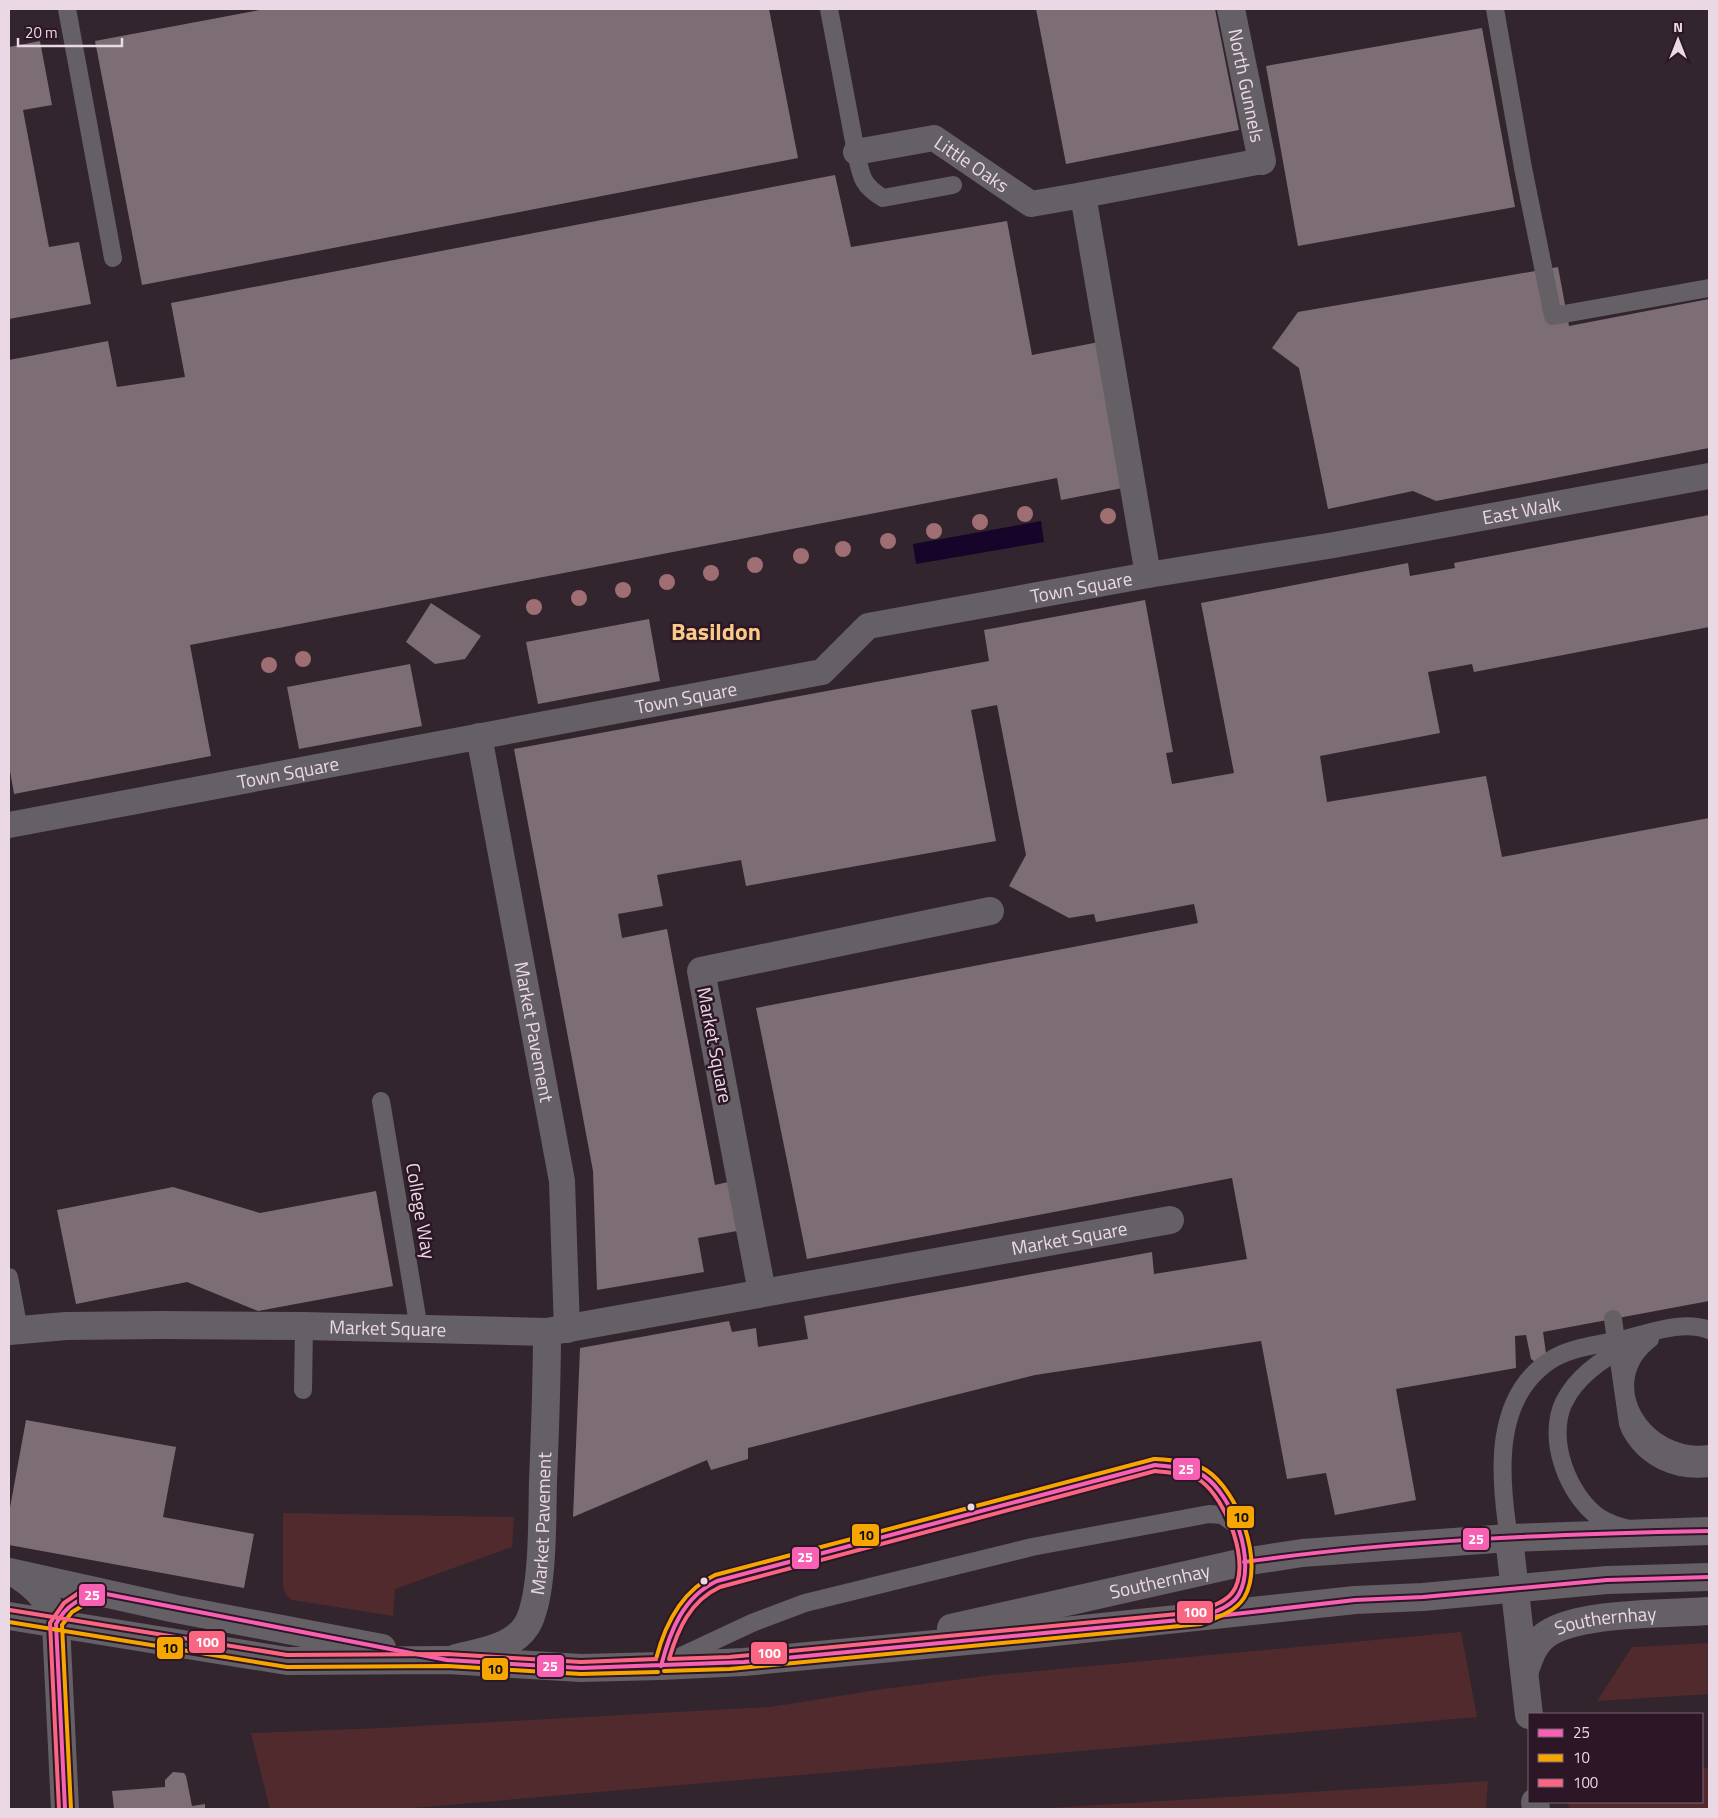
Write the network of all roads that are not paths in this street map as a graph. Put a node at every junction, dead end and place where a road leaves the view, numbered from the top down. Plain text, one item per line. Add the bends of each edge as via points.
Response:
1 (67, 9) edge
2 (829, 9) edge
3 (1231, 9) edge
4 (1495, 9) edge
5 (856, 152) junction
6 (1262, 161) joint
7 (953, 185) dead end
8 (1083, 195) junction
9 (113, 258) dead end
10 (1709, 288) edge
11 (1709, 476) edge
12 (1334, 545) joint
13 (1148, 575) junction
14 (479, 736) junction
15 (14, 824) edge
16 (990, 911) dead end
17 (381, 1101) dead end
18 (1170, 1220) dead end
19 (9, 1277) edge
20 (762, 1292) junction
21 (1613, 1319) dead end
22 (1709, 1325) edge
23 (304, 1326) junction
24 (419, 1329) junction
25 (14, 1330) edge
26 (1662, 1330) junction
27 (1709, 1330) edge
28 (557, 1331) junction
29 (303, 1390) dead end
30 (1709, 1454) edge
31 (1709, 1468) edge
32 (1238, 1526) junction
33 (1709, 1531) edge
34 (1647, 1532) junction
35 (1509, 1538) junction
36 (1244, 1562) junction
37 (12, 1573) edge
38 (1709, 1577) edge
39 (1607, 1580) junction
40 (1516, 1589) junction
41 (101, 1593) junction
42 (1709, 1611) edge
43 (9, 1616) edge
44 (1200, 1618) junction
45 (56, 1624) junction
46 (845, 1652) junction
47 (447, 1660) junction
48 (661, 1666) junction
49 (1525, 1670) junction
50 (1529, 1713) edge
51 (65, 1809) edge

1 - 9 lane
2 - 5 lane, Little Oaks
3 - 6 street, North Gunnels
4 - 10 lane via 1553,316
5 - 7 lane, Little Oaks via 868,189 883,198
5 - 8 street, Little Oaks via 934,138 1031,204
6 - 8 street, Little Oaks
8 - 13 street
11 - 12 street, East Walk
12 - 13 street, Town Square
13 - 14 street, Town Square via 868,626 822,672
14 - 15 street, Town Square
14 - 28 street, Market Pavement via 562,1181
16 - 20 street, Market Square via 702,971
17 - 24 lane, College Way
18 - 20 street, Market Square
19 - 25 lane
20 - 28 street, Market Square
21 - 31 lane, bridge via 1628,1424 1641,1445 1660,1460 1684,1468
22 - 30 lane via 1679,1325 1656,1334 1638,1351 1627,1383 1632,1417 1646,1434 1662,1446 1679,1452 1697,1456
23 - 24 street, Market Square
23 - 25 street, Market Square via 66,1326
23 - 29 lane
24 - 28 street, Market Square
26 - 27 lane via 1684,1327
26 - 34 lane via 1614,1353 1576,1384 1564,1403 1558,1425 1559,1449 1566,1474 1588,1507 1601,1519
26 - 35 lane via 1556,1357 1536,1371 1516,1397 1507,1423 1502,1462 1502,1495
28 - 47 street, Market Pavement via 535,1603 527,1625 513,1640 486,1651
32 - 36 lane
32 - 48 lane via 1222,1515 1209,1514 1032,1547 893,1580 805,1603 752,1623
32 - 48 lane via 1218,1487 1203,1475 1186,1468 1155,1465 722,1581 698,1593 680,1616 667,1642
33 - 34 street, Southernhay
34 - 35 street, Southernhay
35 - 36 street, Southernhay via 1302,1553
35 - 39 street, Southernhay via 1530,1565 1547,1572
35 - 40 street
36 - 44 lane via 1239,1594 1224,1608
36 - 46 street, Southernhay
37 - 41 street, Southernhay
37 - 45 street, Southernhay via 42,1593
38 - 39 street, Southernhay
39 - 40 street, Southernhay
40 - 44 street, Southernhay via 1355,1600
40 - 49 street
41 - 45 street, Southernhay via 72,1603 61,1612
41 - 47 street, Southernhay
42 - 49 street, Southernhay via 1593,1619 1564,1625 1544,1636 1532,1650
43 - 45 street, Southernhay
44 - 46 street, Southernhay
45 - 47 street, Southernhay via 287,1661
45 - 51 street
46 - 48 street, Southernhay
47 - 48 street, Southernhay via 581,1668
49 - 50 street

